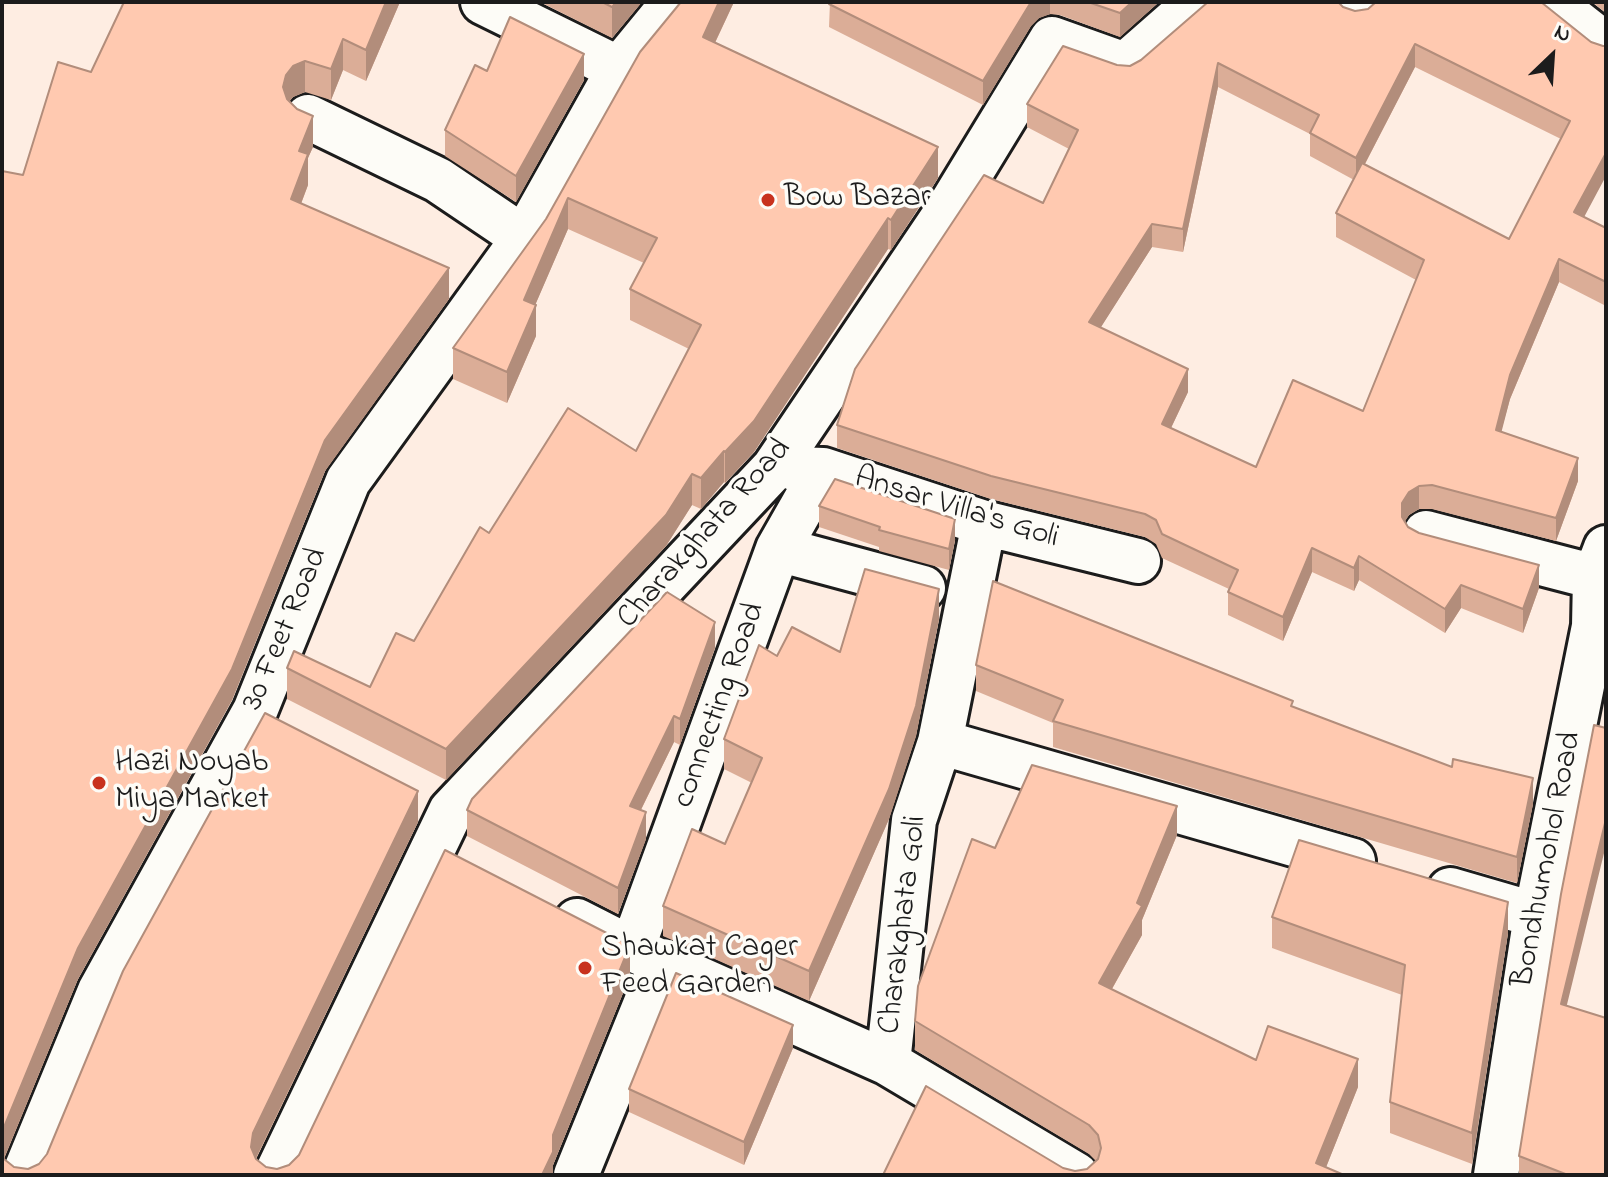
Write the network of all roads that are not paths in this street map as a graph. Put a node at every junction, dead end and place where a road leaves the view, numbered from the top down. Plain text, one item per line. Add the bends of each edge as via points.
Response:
1 (483, 2) edge
2 (674, 2) edge
3 (1197, 2) edge
4 (1551, 2) edge
5 (1606, 45) edge
6 (619, 69) junction
7 (308, 117) edge
8 (524, 238) junction
9 (774, 468) junction
10 (823, 470) junction
11 (984, 523) junction
12 (1426, 533) edge
13 (778, 549) junction
14 (1138, 561) dead end
15 (1600, 562) edge
16 (969, 601) junction
17 (1600, 628) edge
18 (255, 711) junction
19 (297, 732) edge
20 (940, 742) junction
21 (435, 818) junction
22 (475, 869) edge
23 (546, 905) edge
24 (1536, 915) junction
25 (647, 955) junction
26 (888, 1063) junction
27 (24, 1175) edge
28 (276, 1175) edge
29 (576, 1175) edge
30 (1076, 1175) edge
31 (1496, 1175) edge

1 - 6 street
2 - 6 street, 30 Feet Road
3 - 9 street, Charakghata Road via 1125,65 1052,39 946,213
4 - 5 street
6 - 8 street, 30 Feet Road
7 - 8 street via 438,180
8 - 18 street, 30 Feet Road via 348,481
9 - 10 street, Ansar Villa's Goli
9 - 21 street, Charakghata Road
10 - 11 street, Ansar Villa's Goli
10 - 13 street, connecting Road
11 - 14 street, Ansar Villa's Goli
11 - 16 street, Charakghata Goli
12 - 15 street
13 - 16 street
13 - 25 street, connecting Road
15 - 17 street, Bondhumohol Road
16 - 20 street, Charakghata Goli
17 - 24 street, Bondhumohol Road
18 - 19 street
18 - 27 street, 30 Feet Road via 100,991
20 - 24 street
20 - 26 street, Charakghata Goli via 914,820
21 - 22 street
21 - 28 street, Charakghata Road
23 - 25 street, Charakghata Goli
24 - 31 street, Bondhumohol Road
25 - 26 street, Charakghata Goli
25 - 29 street, connecting Road
26 - 30 street, Charakghata Goli

